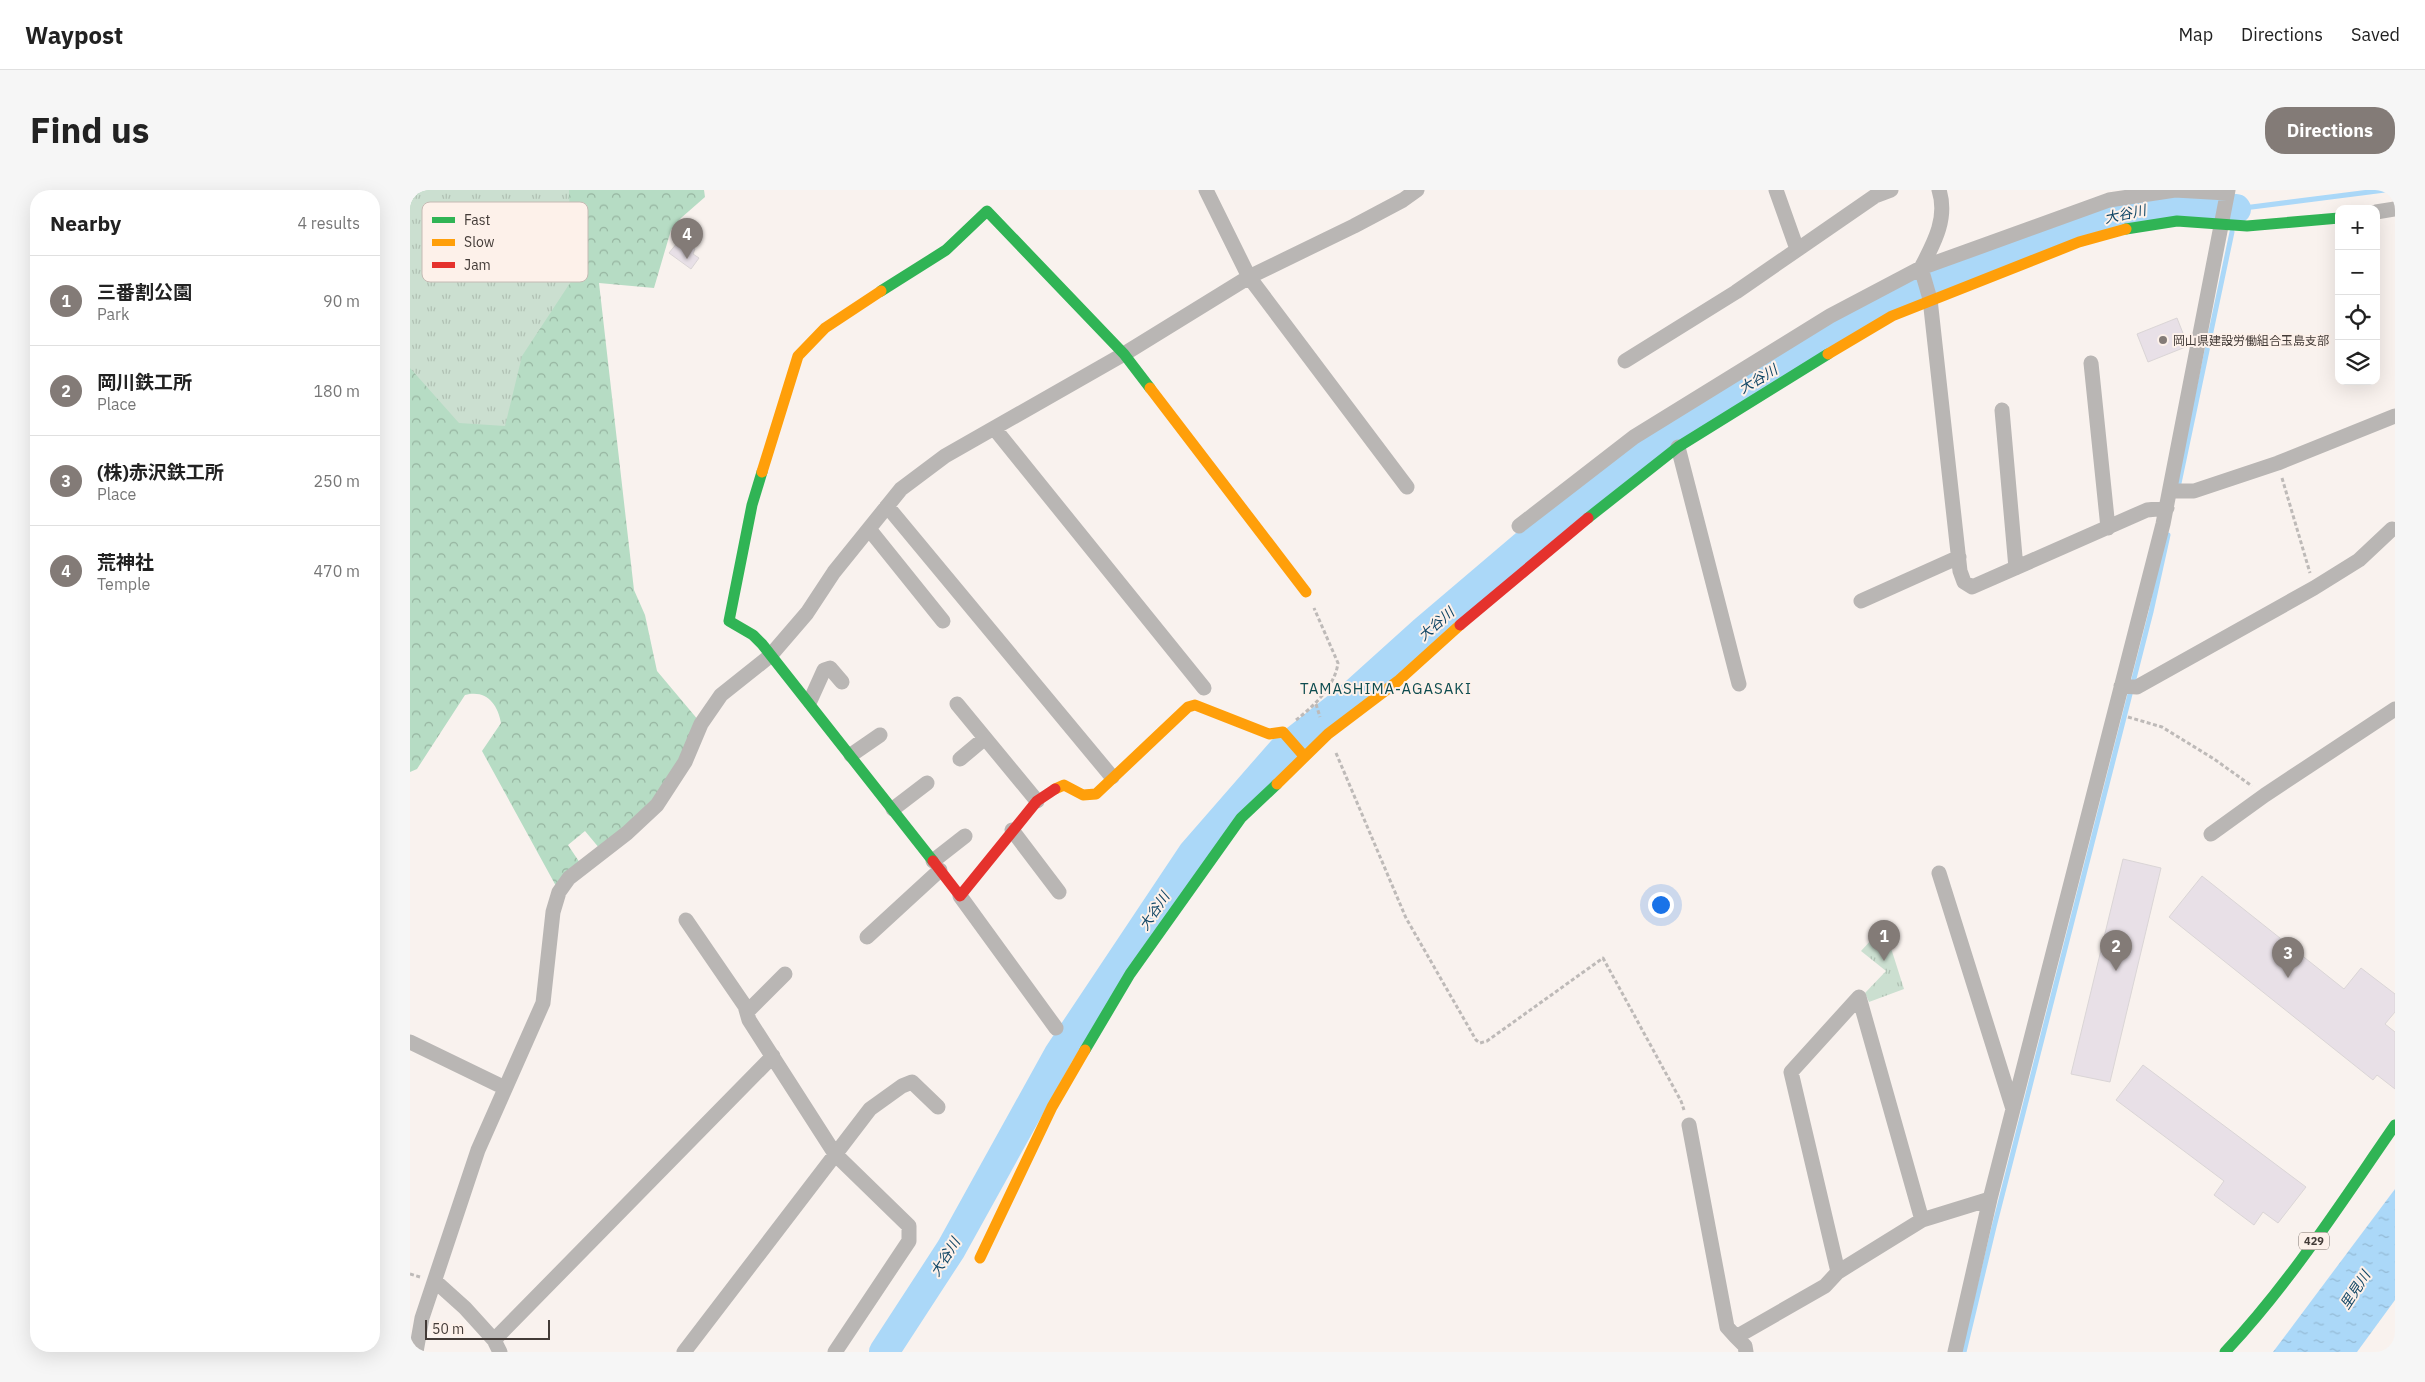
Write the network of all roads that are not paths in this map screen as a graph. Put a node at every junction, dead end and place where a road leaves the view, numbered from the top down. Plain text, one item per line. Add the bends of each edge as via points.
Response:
1 (1206, 190) edge
2 (1417, 190) edge
3 (1776, 190) edge
4 (1891, 190) edge
5 (1939, 190) edge
6 (2175, 190) edge
7 (2228, 192) edge
8 (2395, 209) edge
9 (2380, 211) edge
10 (2335, 218) edge
11 (2223, 224) junction
12 (1797, 249) junction
13 (1922, 268) junction
14 (1249, 277) junction
15 (1930, 299) junction
16 (1124, 354) junction
17 (1624, 361) dead end
18 (2091, 364) dead end
19 (2002, 410) dead end
20 (2395, 416) edge
21 (994, 428) junction
22 (1678, 447) junction
23 (1408, 487) dead end
24 (2177, 492) junction
25 (887, 506) junction
26 (2167, 508) junction
27 (1518, 526) dead end
28 (2108, 528) junction
29 (869, 529) junction
30 (2392, 529) dead end
31 (1959, 557) junction
32 (2016, 568) junction
33 (1306, 592) road end
34 (1861, 600) dead end
35 (943, 621) dead end
36 (770, 656) junction
37 (842, 682) dead end
38 (1739, 684) dead end
39 (2128, 687) junction
40 (1204, 688) dead end
41 (810, 702) junction
42 (957, 704) dead end
43 (2395, 709) edge
44 (880, 734) dead end
45 (985, 738) junction
46 (851, 755) junction
47 (1304, 756) junction
48 (960, 759) dead end
49 (1112, 777) junction
50 (927, 783) dead end
51 (1037, 801) junction
52 (893, 809) junction
53 (1012, 830) junction
54 (2212, 834) dead end
55 (965, 836) dead end
56 (937, 865) junction
57 (1939, 873) dead end
58 (1059, 892) dead end
59 (960, 896) junction
60 (686, 920) dead end
61 (867, 937) dead end
62 (785, 974) dead end
63 (747, 1012) junction
64 (1056, 1028) dead end
65 (410, 1042) edge
66 (773, 1056) junction
67 (506, 1088) junction
68 (938, 1107) dead end
69 (2013, 1109) junction
70 (1689, 1125) road end
71 (2395, 1125) edge
72 (835, 1154) junction
73 (1990, 1199) junction
74 (1922, 1220) junction
75 (980, 1258) dead end
76 (1838, 1272) junction
77 (435, 1281) junction
78 (1736, 1337) junction
79 (497, 1346) edge
80 (416, 1352) edge
81 (684, 1352) edge
82 (835, 1352) edge
83 (1746, 1352) edge
84 (1955, 1352) edge
85 (2226, 1352) edge

1 - 14 street
2 - 14 street via 1354,226
3 - 12 street
4 - 12 street via 1875,196
5 - 13 street via 1943,214 1938,234
6 - 7 street
6 - 13 street via 2108,200
7 - 11 street
8 - 9 street
10 - 11 main road via 2244,226
11 - 15 main road via 2177,221 2139,225 2080,242
11 - 24 street
12 - 17 street via 1736,292
13 - 15 street
13 - 27 street via 1830,316 1634,437
14 - 16 street
14 - 23 street
15 - 22 main road via 1875,326
15 - 31 street
16 - 21 street
16 - 33 main road
16 - 36 main road via 987,212 946,250 825,328 798,356 752,505 729,621 753,635
18 - 28 street
19 - 32 street
20 - 24 street via 2278,463
21 - 25 street via 921,472 901,488
21 - 40 street
22 - 38 street
22 - 47 main road via 1556,543 1398,681
24 - 26 street
25 - 29 street
25 - 49 street
26 - 28 street via 2147,510
26 - 39 street
28 - 32 street
29 - 35 street
29 - 36 street via 834,572 807,613
30 - 39 street via 2359,560 2314,588
31 - 32 street via 1964,582 1972,587
31 - 34 street
36 - 41 main road
36 - 67 street via 721,694 701,724 685,762 657,805 569,878 559,892 543,1003
37 - 41 street via 830,668 824,670
39 - 69 street
41 - 46 main road
42 - 45 street
43 - 54 street
44 - 46 street
45 - 48 street
45 - 51 street
46 - 52 main road
47 - 49 main road via 1283,732 1269,734 1195,705 1188,707
47 - 75 main road via 1241,818 1130,974 1052,1107
49 - 51 main road via 1096,794 1088,797 1064,785
50 - 52 street
51 - 53 main road
52 - 56 main road
53 - 58 street
53 - 59 main road
55 - 56 street
56 - 59 main road
56 - 61 street
57 - 69 street
59 - 64 street
60 - 63 street
62 - 63 street
63 - 66 street
65 - 67 street
66 - 72 street
66 - 79 street
67 - 77 street via 478,1150
68 - 72 street via 912,1082 906,1083 870,1109
69 - 73 street
70 - 78 street via 1727,1328
71 - 85 main road, 429 via 2287,1280
72 - 81 street
72 - 82 street via 904,1220 911,1233 909,1241
73 - 74 street
73 - 84 street
74 - 76 street
74 - 76 street via 1859,997 1791,1072
76 - 78 street via 1825,1286
77 - 79 street via 458,1301
77 - 80 street via 422,1318
78 - 83 street

